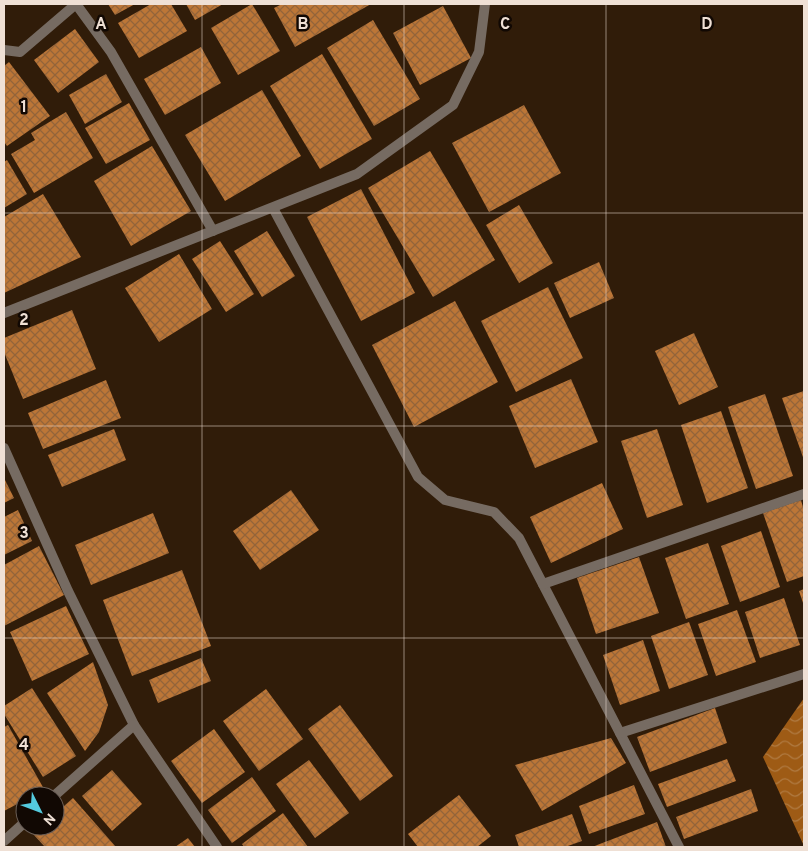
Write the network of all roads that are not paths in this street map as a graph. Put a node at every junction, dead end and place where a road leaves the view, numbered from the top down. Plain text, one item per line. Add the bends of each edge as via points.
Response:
1 (76, 4) edge
2 (484, 4) edge
3 (4, 50) edge
4 (273, 208) junction
5 (213, 231) junction
6 (4, 313) edge
7 (4, 448) edge
8 (804, 494) edge
9 (543, 584) junction
10 (804, 674) edge
11 (134, 725) junction
12 (620, 734) junction
13 (65, 786) edge
14 (15, 831) edge
15 (4, 841) edge
16 (218, 847) edge
17 (679, 847) edge

1 - 3 street via 20,52
1 - 5 street via 111,52
2 - 4 street via 479,52 454,105 357,174
4 - 5 street
4 - 9 street via 418,477 445,500 494,512 519,538
5 - 6 street
7 - 11 street via 68,591
8 - 9 street
9 - 12 street
10 - 12 street
11 - 13 street
11 - 16 street
12 - 17 street
14 - 15 street

